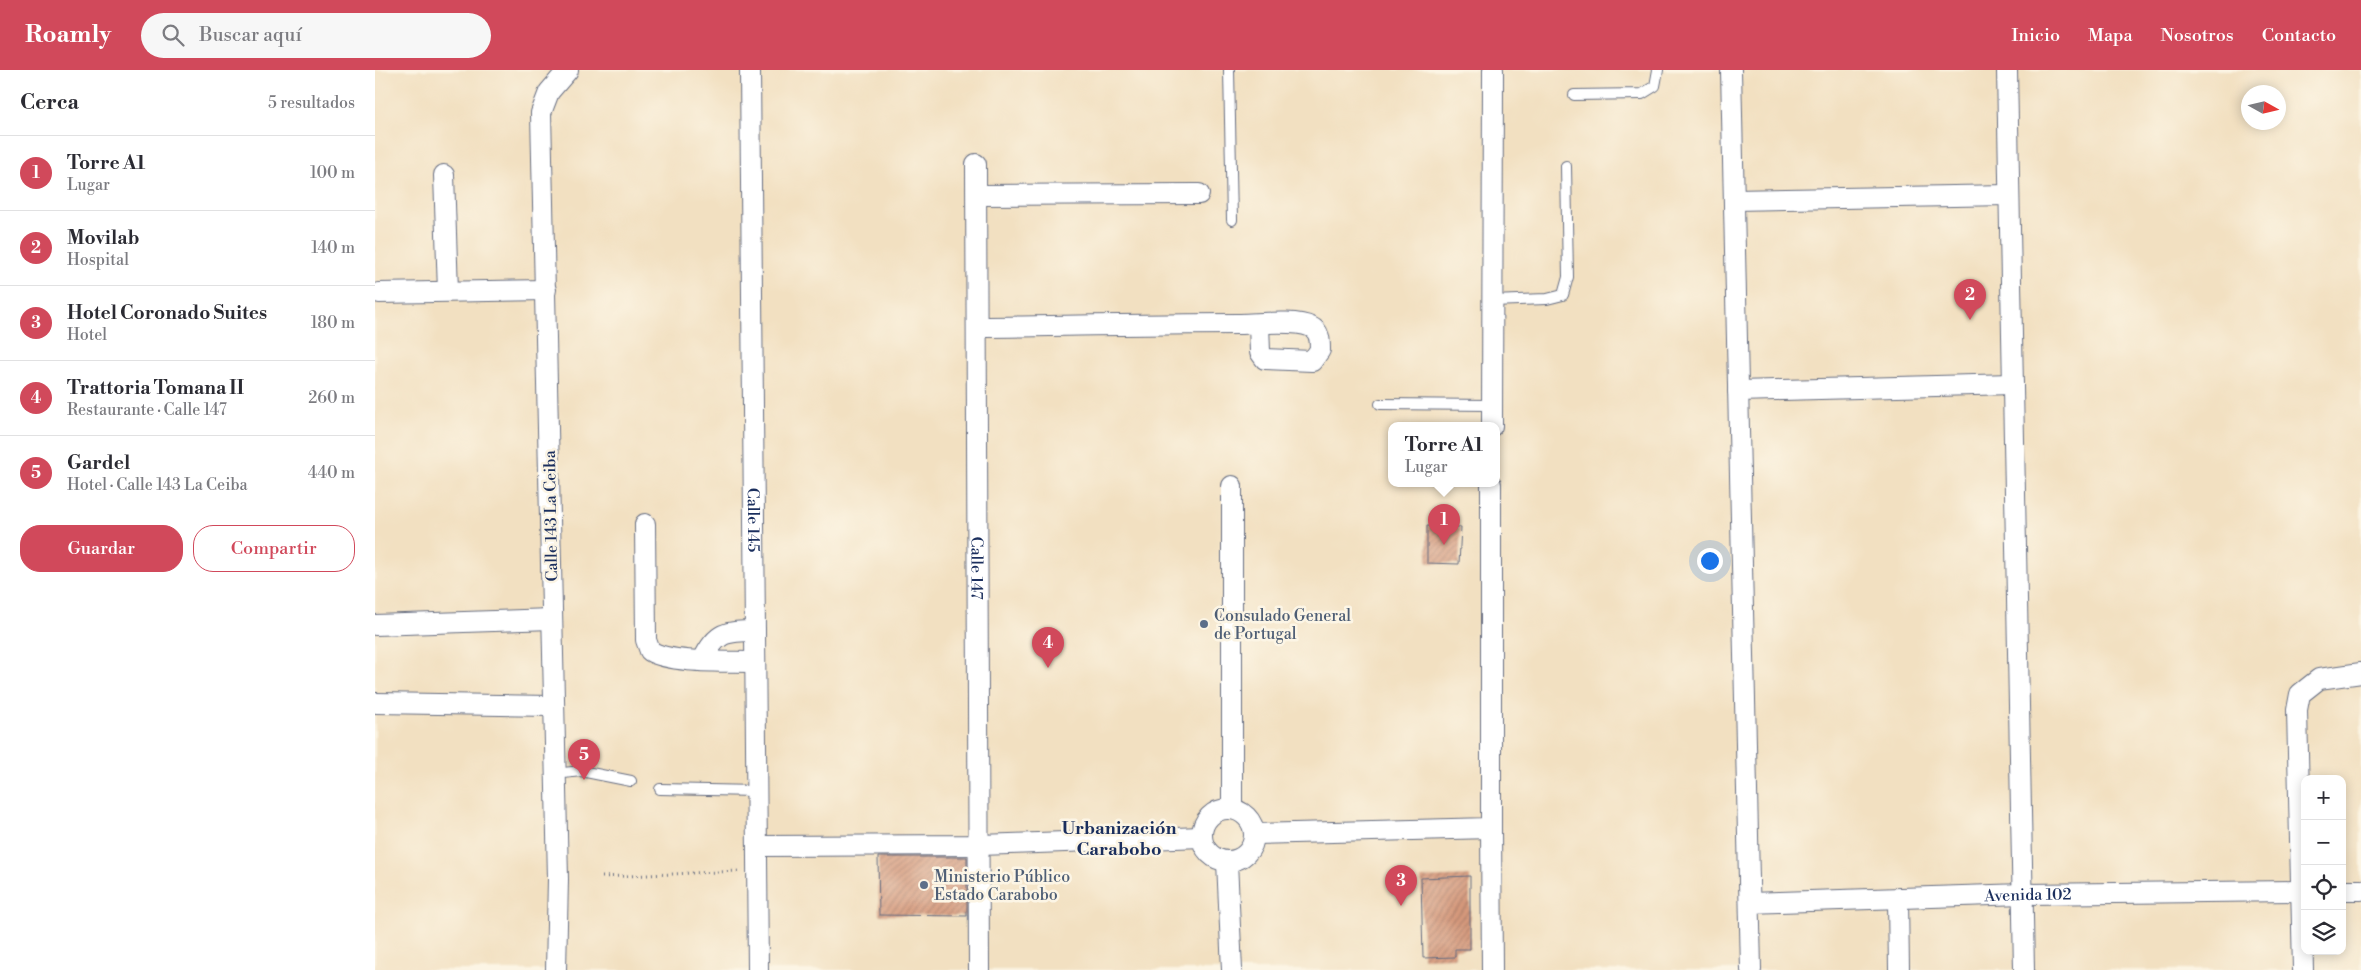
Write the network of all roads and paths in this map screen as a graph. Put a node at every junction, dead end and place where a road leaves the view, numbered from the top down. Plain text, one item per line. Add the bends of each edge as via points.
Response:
1 (567, 70) edge
2 (750, 70) edge
3 (1229, 70) edge
4 (1493, 70) edge
5 (1658, 70) edge
6 (1731, 70) edge
7 (2007, 70) edge
8 (1574, 95) dead end
9 (976, 164) dead end
10 (1566, 166) dead end
11 (444, 175) dead end
12 (1199, 194) dead end
13 (977, 195) junction
14 (2009, 195) junction
15 (1734, 200) junction
16 (1232, 220) dead end
17 (546, 290) junction
18 (448, 291) junction
19 (379, 293) dead end
20 (1492, 301) junction
21 (1259, 324) dead end
22 (977, 327) junction
23 (2013, 384) junction
24 (1738, 391) junction
25 (1380, 404) dead end
26 (1492, 404) junction
27 (1492, 422) edge
28 (1232, 486) dead end
29 (1491, 487) edge
30 (645, 524) dead end
31 (551, 619) junction
32 (375, 625) edge
33 (755, 631) junction
34 (703, 660) junction
35 (755, 662) junction
36 (2361, 673) edge
37 (376, 702) edge
38 (553, 706) junction
39 (555, 774) junction
40 (631, 781) dead end
41 (659, 789) dead end
42 (756, 791) junction
43 (1232, 809) junction
44 (1491, 828) junction
45 (1255, 834) junction
46 (1202, 837) junction
47 (980, 845) junction
48 (758, 846) junction
49 (1227, 862) junction
50 (2302, 865) edge
51 (758, 871) junction
52 (602, 877) dead end
53 (2346, 890) edge
54 (2361, 890) edge
55 (2301, 891) edge
56 (2023, 894) junction
57 (1898, 899) junction
58 (1750, 903) junction
59 (2303, 910) edge
60 (557, 970) edge
61 (758, 970) edge
62 (979, 970) edge
63 (1232, 970) edge
64 (1492, 970) edge
65 (1751, 970) edge
66 (1899, 970) edge
67 (2024, 970) edge
68 (2303, 970) edge

1 - 17 street, Calle 143 La Ceiba via 549,92 541,113
2 - 33 street, Calle 145
3 - 16 lane
4 - 20 street
5 - 8 lane via 1655,86 1642,94
6 - 15 street
7 - 14 street
9 - 13 street, Calle 147
10 - 20 lane via 1567,277 1563,295 1547,299
11 - 18 street
12 - 13 street
13 - 22 street, Calle 147
14 - 15 street
14 - 23 street
15 - 24 street
17 - 18 street
17 - 31 street, Calle 143 La Ceiba
18 - 19 street
20 - 26 street
21 - 22 street
22 - 47 street, Calle 147
23 - 24 street
23 - 56 street
24 - 58 street
25 - 26 lane
26 - 27 street
28 - 43 street
29 - 44 street
30 - 34 street via 647,647 663,657
31 - 32 street
31 - 38 street, Calle 143 La Ceiba
33 - 34 street via 721,634 708,647
33 - 35 street, Calle 145
34 - 35 street
35 - 42 street, Calle 145
36 - 50 street via 2319,679 2300,694 2297,710
37 - 38 street
38 - 39 street, Calle 143 La Ceiba
39 - 40 lane via 581,771
39 - 60 street, Calle 143 La Ceiba
41 - 42 lane
42 - 48 street, Calle 145
43 - 45 street via 1250,820
43 - 46 street via 1218,811 1211,816
44 - 45 street
44 - 64 street
45 - 49 street via 1247,854
46 - 47 street
46 - 49 street via 1207,852
47 - 48 street
47 - 62 street, Calle 147
48 - 51 street, Calle 145
49 - 63 street
51 - 52 path
51 - 61 street, Calle 145
53 - 54 street
55 - 56 street, Avenida 102
56 - 57 street, Avenida 102
56 - 67 street
57 - 58 street, Avenida 102
57 - 66 street
58 - 65 street
59 - 68 street

